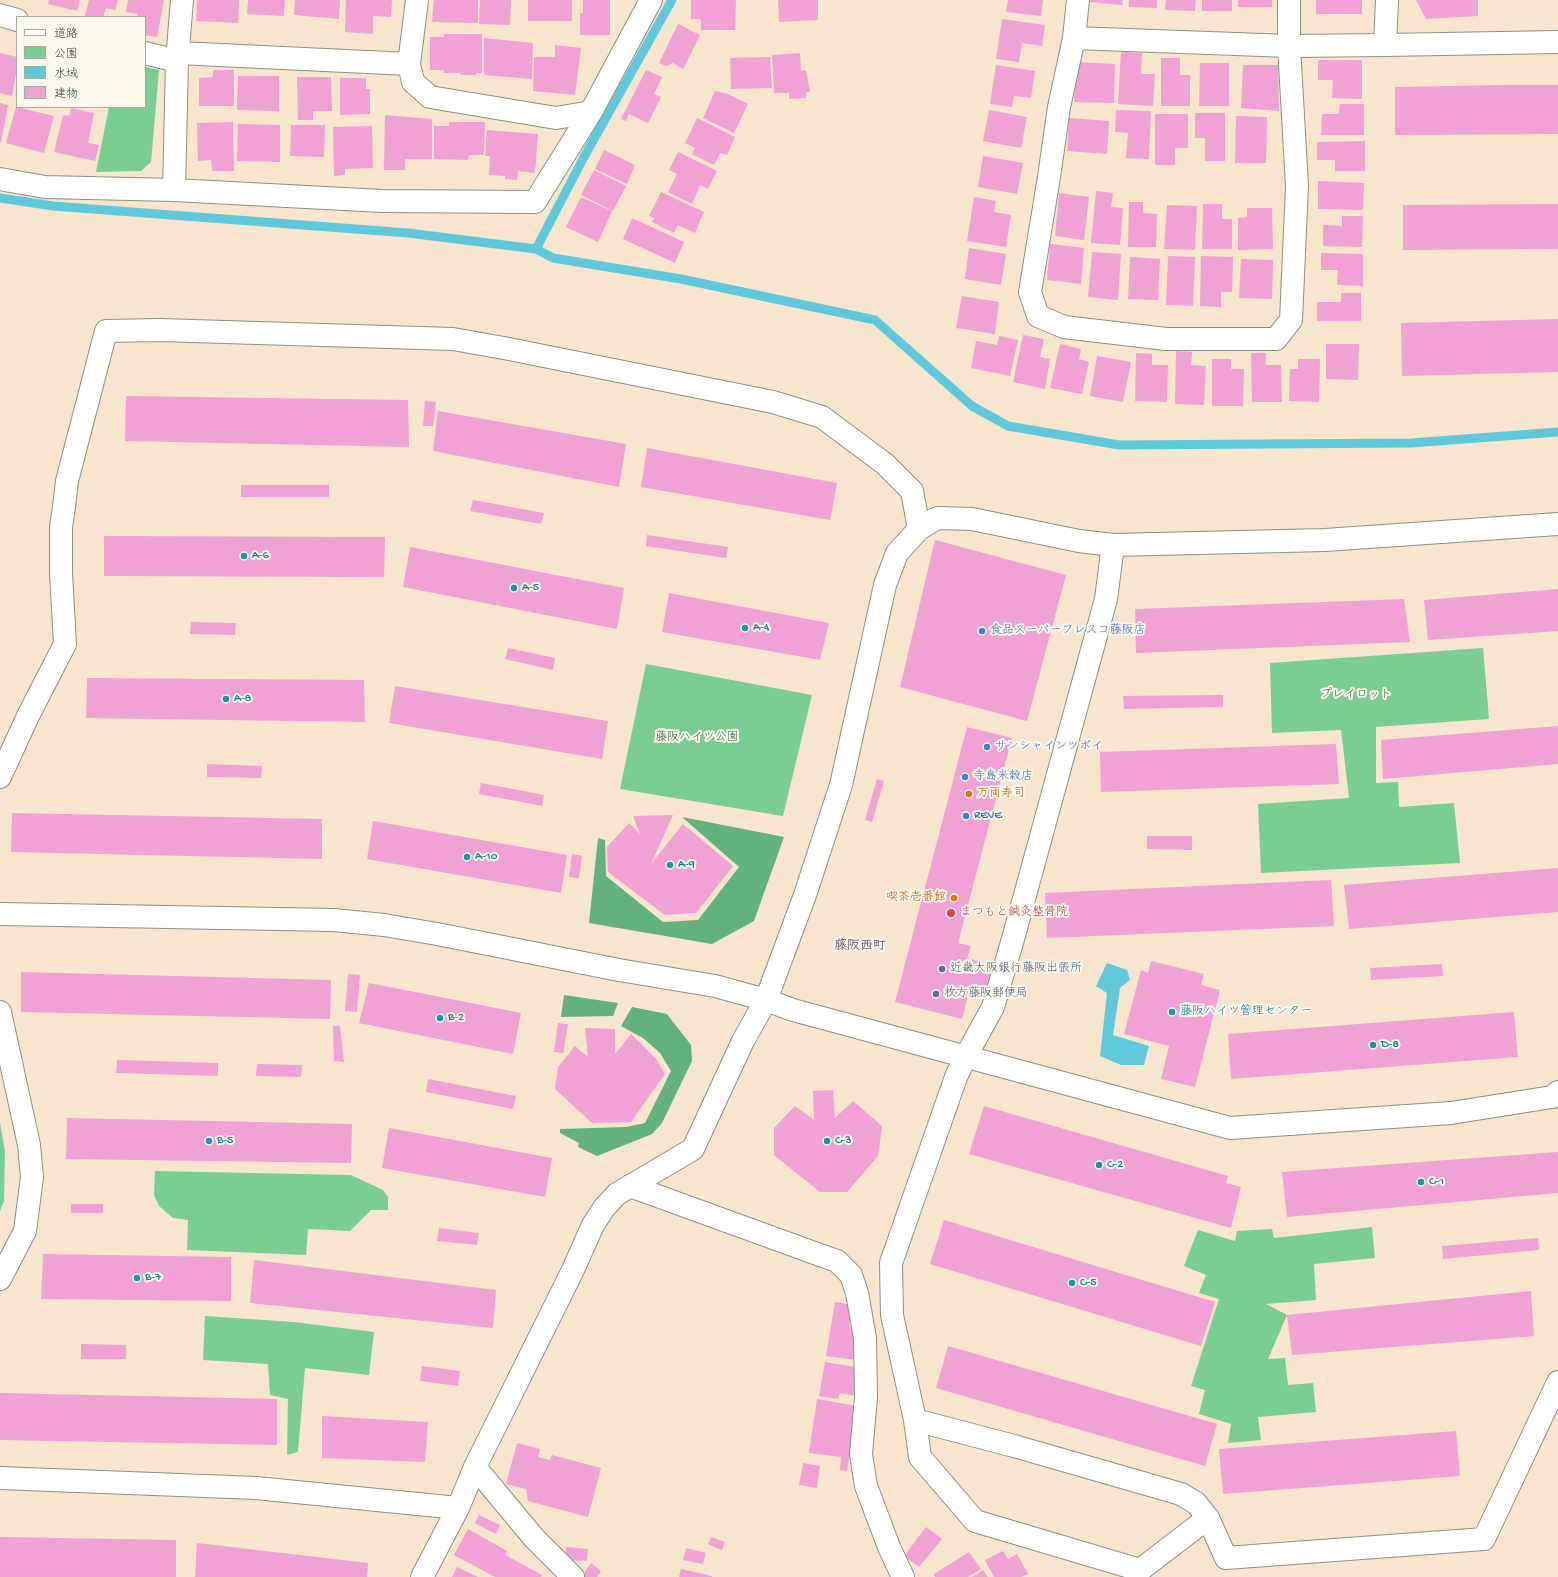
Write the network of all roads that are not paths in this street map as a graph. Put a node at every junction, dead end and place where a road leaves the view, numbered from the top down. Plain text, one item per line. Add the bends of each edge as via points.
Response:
1 (182, 0) edge
2 (417, 0) edge
3 (651, 0) edge
4 (1078, 0) edge
5 (1289, 0) edge
6 (1387, 0) edge
7 (0, 16) edge
8 (16, 20) edge
9 (1074, 38) junction
10 (1558, 42) edge
11 (1385, 45) junction
12 (1289, 46) junction
13 (146, 52) edge
14 (178, 57) junction
15 (409, 64) junction
16 (591, 112) junction
17 (0, 179) edge
18 (174, 190) junction
19 (1558, 524) edge
20 (919, 528) junction
21 (1113, 545) junction
22 (0, 777) edge
23 (0, 914) edge
24 (766, 1000) junction
25 (0, 1012) edge
26 (966, 1056) junction
27 (1558, 1092) edge
28 (624, 1190) junction
29 (0, 1279) edge
30 (1558, 1382) edge
31 (915, 1420) junction
32 (475, 1466) junction
33 (0, 1478) edge
34 (458, 1508) junction
35 (1208, 1518) junction
36 (422, 1577) edge
37 (572, 1577) edge
38 (903, 1577) edge

1 - 14 street
2 - 15 street
3 - 16 street
4 - 9 street
5 - 12 street
6 - 11 street
7 - 8 street
9 - 12 street
9 - 12 street via 1058,107 1030,292 1038,316 1064,327 1166,339 1276,339 1291,320 1297,186
10 - 11 street
11 - 12 street
13 - 14 street
14 - 15 street
14 - 18 street
15 - 16 street via 413,82 430,97 556,118
16 - 18 street via 535,202 382,201
17 - 18 street via 45,187
19 - 21 street via 1325,540
20 - 21 street via 936,518 972,519 1079,541
20 - 22 street via 912,491 885,464 822,417 773,402 453,339 160,330 106,331 66,487 61,527 65,644
20 - 24 street via 897,553 885,585 841,785 805,895
21 - 26 street via 1106,599 1013,939 993,1006
23 - 24 street via 334,920 384,925 714,986
24 - 26 street via 793,1010
24 - 28 street via 743,1041 693,1149
25 - 29 street via 29,1145 32,1177 25,1231
26 - 27 street via 1230,1128 1451,1113 1552,1097
26 - 31 street via 956,1077 891,1263 892,1315
28 - 32 street via 604,1208 593,1225
28 - 38 street via 837,1261 851,1275 865,1338 866,1397 861,1454 866,1486 889,1548
30 - 35 street via 1484,1539 1226,1558
31 - 35 street via 1181,1494 1196,1503
31 - 35 street via 920,1457 975,1521 1140,1570
32 - 34 street
32 - 37 street via 534,1538
33 - 34 street via 256,1488
34 - 36 street

